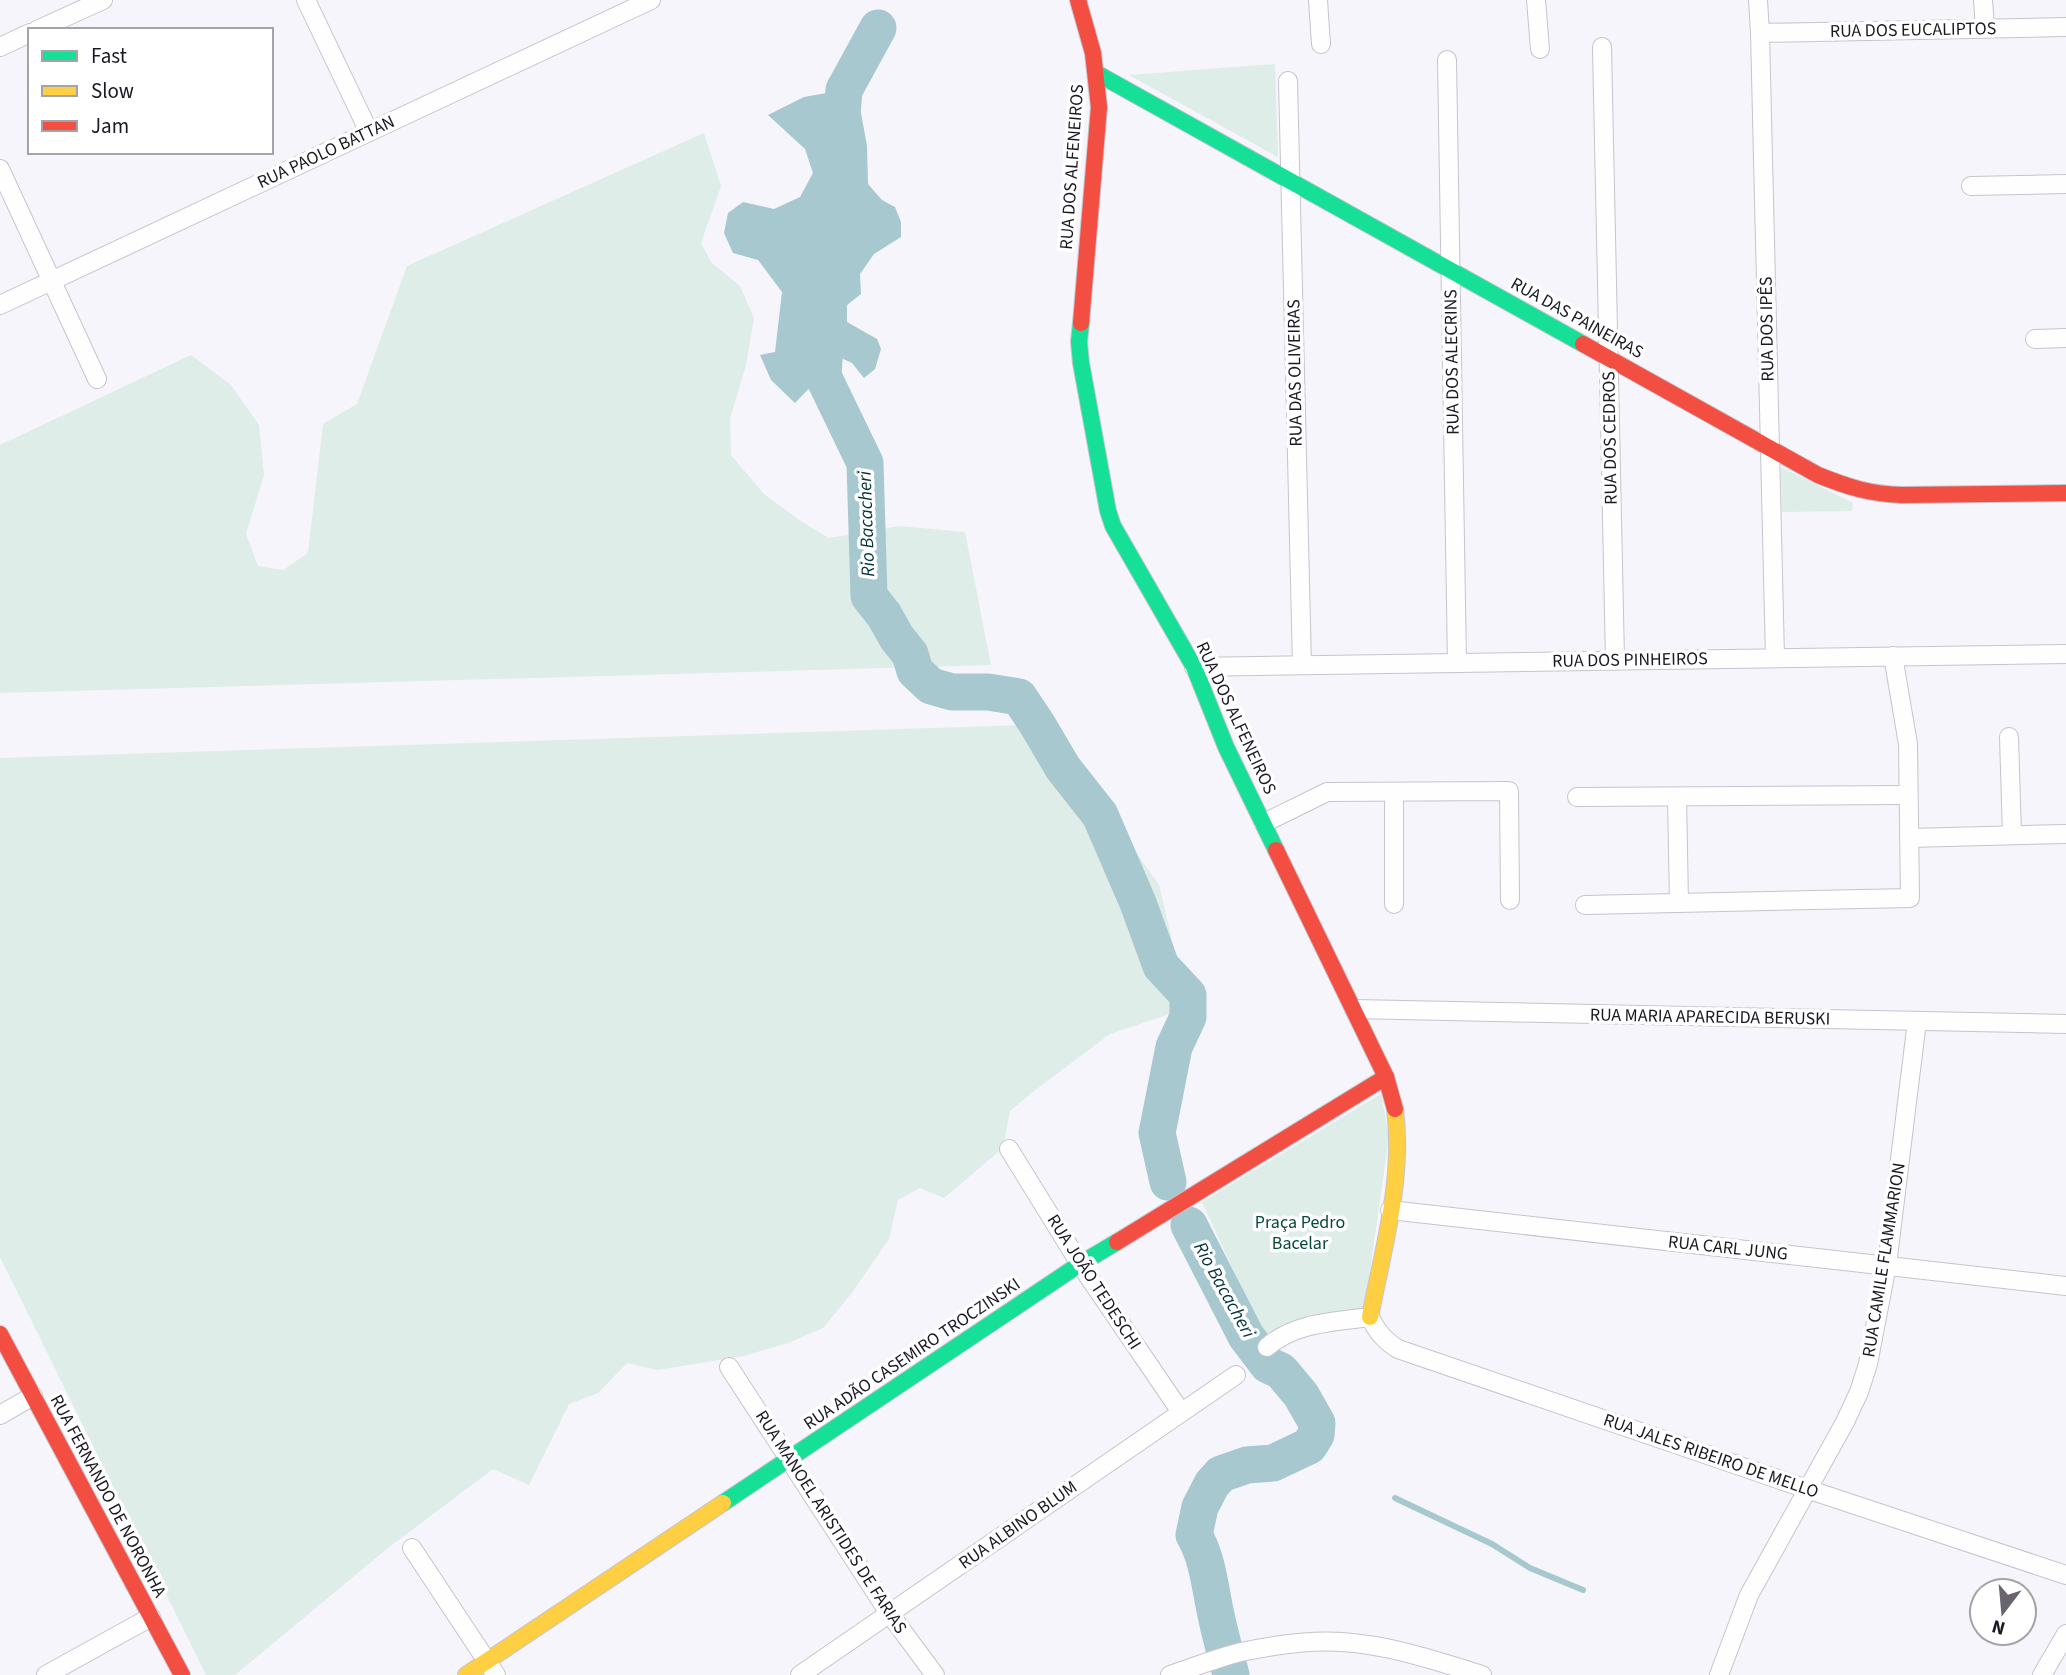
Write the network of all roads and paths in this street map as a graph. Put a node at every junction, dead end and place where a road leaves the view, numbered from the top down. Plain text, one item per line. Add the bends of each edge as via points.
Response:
1 (103, 0) edge
2 (306, 0) edge
3 (651, 0) edge
4 (1078, 0) edge
5 (1318, 0) edge
6 (1536, 0) edge
7 (1758, 0) edge
8 (1983, 0) edge
9 (2066, 27) edge
10 (41, 28) edge
11 (1985, 28) junction
12 (1760, 33) junction
13 (28, 34) edge
14 (1321, 44) dead end
15 (0, 47) edge
16 (1602, 47) dead end
17 (1540, 49) dead end
18 (1447, 60) dead end
19 (1098, 74) junction
20 (1288, 81) dead end
21 (369, 132) junction
22 (0, 169) edge
23 (1290, 181) junction
24 (2066, 184) edge
25 (1971, 186) dead end
26 (1450, 270) junction
27 (51, 281) junction
28 (0, 305) edge
29 (2066, 338) edge
30 (2035, 339) dead end
31 (1609, 358) junction
32 (97, 379) dead end
33 (1770, 448) junction
34 (2066, 493) edge
35 (2066, 653) edge
36 (1893, 656) junction
37 (1775, 658) junction
38 (1615, 660) junction
39 (1457, 663) junction
40 (1302, 665) junction
41 (1194, 667) junction
42 (2009, 737) dead end
43 (1394, 793) junction
44 (1908, 795) junction
45 (1577, 797) dead end
46 (1677, 797) junction
47 (1264, 823) junction
48 (2066, 834) edge
49 (2012, 835) junction
50 (1909, 838) junction
51 (1510, 900) dead end
52 (1679, 903) junction
53 (1394, 904) dead end
54 (1585, 905) dead end
55 (1354, 1010) junction
56 (1917, 1021) junction
57 (2066, 1024) edge
58 (1386, 1077) junction
59 (1009, 1149) dead end
60 (1390, 1210) junction
61 (1080, 1264) junction
62 (1887, 1265) junction
63 (2066, 1286) edge
64 (1370, 1317) junction
65 (0, 1335) edge
66 (1267, 1347) dead end
67 (729, 1367) dead end
68 (1236, 1375) dead end
69 (33, 1396) junction
70 (1181, 1412) junction
71 (0, 1415) edge
72 (789, 1459) junction
73 (1807, 1489) junction
74 (412, 1548) dead end
75 (2066, 1575) edge
76 (890, 1614) junction
77 (151, 1618) junction
78 (2066, 1634) edge
79 (491, 1668) edge
80 (46, 1675) edge
81 (182, 1675) edge
82 (466, 1675) edge
83 (800, 1675) edge
84 (935, 1675) edge
85 (1170, 1675) edge
86 (1482, 1675) edge
87 (1718, 1675) edge
88 (2042, 1675) edge

1 - 10 street
2 - 21 street
3 - 21 street, RUA PAOLO BATTAN
4 - 19 street, RUA DOS ALFENEIROS
5 - 14 street
6 - 17 street
7 - 12 street, RUA DOS IPÊS
8 - 11 street
9 - 11 street, RUA DOS EUCALIPTOS
11 - 12 street, RUA DOS EUCALIPTOS
12 - 33 street, RUA DOS IPÊS
13 - 15 street
16 - 31 street, RUA DOS CEDROS
18 - 26 street, RUA DOS ALECRINS
19 - 23 street, RUA DAS PAINEIRAS
19 - 41 street, RUA DOS ALFENEIROS via 1097,135 1079,322 1081,363 1113,526
20 - 23 street, RUA DAS OLIVEIRAS
21 - 27 street, RUA PAOLO BATTAN
22 - 27 street
23 - 26 street, RUA DAS PAINEIRAS
23 - 40 street, RUA DAS OLIVEIRAS
24 - 25 street
26 - 31 street, RUA DAS PAINEIRAS
26 - 39 street, RUA DOS ALECRINS
27 - 28 street, RUA PAOLO BATTAN
27 - 32 street
29 - 30 street
31 - 33 street, RUA DAS PAINEIRAS
31 - 38 street, RUA DOS CEDROS
33 - 34 street, RUA DAS PAINEIRAS via 1818,475 1875,494
33 - 37 street, RUA DOS IPÊS
35 - 36 street, RUA DOS PINHEIROS
36 - 37 street, RUA DOS PINHEIROS
36 - 44 street via 1907,734
37 - 38 street, RUA DOS PINHEIROS
38 - 39 street, RUA DOS PINHEIROS
39 - 40 street, RUA DOS PINHEIROS
40 - 41 street, RUA DOS PINHEIROS
41 - 47 street, RUA DOS ALFENEIROS via 1226,747
42 - 49 street
43 - 47 street via 1326,792
43 - 51 street via 1509,791
43 - 53 street
44 - 46 street
44 - 50 street
45 - 46 street
46 - 52 street
47 - 55 street, RUA DOS ALFENEIROS
48 - 49 street
49 - 50 street
50 - 52 street via 1910,898
52 - 54 street
55 - 56 street, RUA MARIA APARECIDA BERUSKI
55 - 58 street, RUA DOS ALFENEIROS
56 - 57 street, RUA MARIA APARECIDA BERUSKI
56 - 62 street, RUA CAMILE FLAMMARION
58 - 60 street, RUA DOS ALFENEIROS via 1397,1136
58 - 61 street, RUA ADÃO CASEMIRO TROCZINSKI
59 - 61 street, RUA JOÃO TEDESCHI
60 - 62 street, RUA CARL JUNG
60 - 64 street, RUA DOS ALFENEIROS
61 - 70 street, RUA JOÃO TEDESCHI
61 - 72 street, RUA ADÃO CASEMIRO TROCZINSKI
62 - 63 street, RUA CARL JUNG
62 - 73 street, RUA CAMILE FLAMMARION via 1859,1392
64 - 66 street via 1297,1329
64 - 73 street, RUA JALES RIBEIRO DE MELLO via 1377,1332 1398,1349
65 - 69 street, RUA FERNANDO DE NORONHA
67 - 72 street, RUA MANOEL ARISTIDES DE FARIAS
68 - 70 street, RUA ALBINO BLUM
69 - 71 street
69 - 77 street, RUA FERNANDO DE NORONHA
70 - 76 street, RUA ALBINO BLUM
72 - 76 street, RUA MANOEL ARISTIDES DE FARIAS
72 - 79 street, RUA ADÃO CASEMIRO TROCZINSKI
73 - 75 street, RUA JALES RIBEIRO DE MELLO
73 - 87 street, RUA CAMILE FLAMMARION via 1749,1595
74 - 79 street
76 - 83 street, RUA ALBINO BLUM
76 - 84 street, RUA MANOEL ARISTIDES DE FARIAS
77 - 80 street
77 - 81 street, RUA FERNANDO DE NORONHA
78 - 88 street
79 - 82 street, RUA ADÃO CASEMIRO TROCZINSKI
85 - 86 street via 1239,1653 1308,1642 1343,1642 1386,1648

